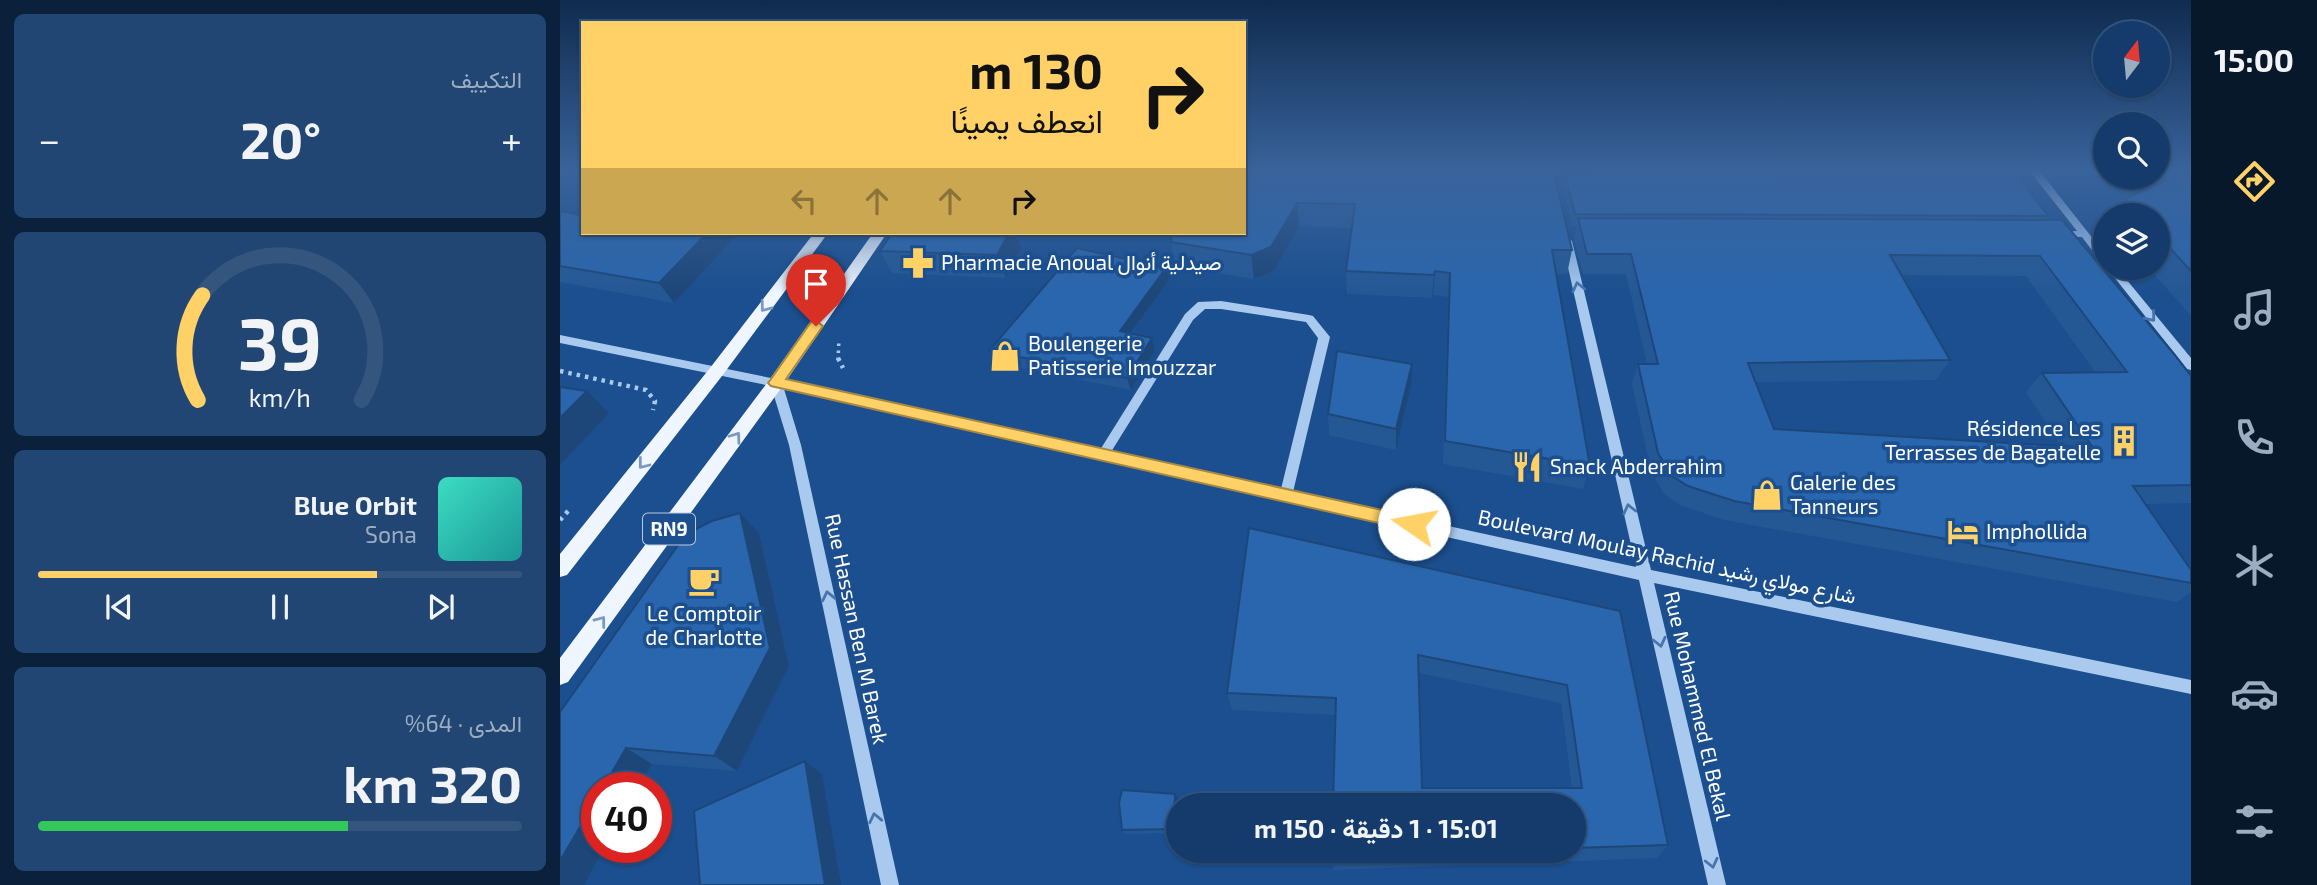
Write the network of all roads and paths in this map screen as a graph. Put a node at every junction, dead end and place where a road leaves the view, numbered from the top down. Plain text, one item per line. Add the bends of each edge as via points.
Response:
1 (2065, 210) edge
2 (1579, 232) edge
3 (2043, 234) edge
4 (2084, 234) junction
5 (819, 235) edge
6 (879, 235) edge
7 (2093, 245) edge
8 (2122, 280) edge
9 (839, 338) dead end
10 (560, 339) edge
11 (2191, 366) edge
12 (843, 368) dead end
13 (560, 371) edge
14 (716, 372) junction
15 (776, 383) junction
16 (649, 417) dead end
17 (1103, 455) junction
18 (1286, 496) junction
19 (578, 500) dead end
20 (560, 520) edge
21 (560, 569) edge
22 (1645, 575) junction
23 (560, 675) edge
24 (2191, 687) edge
25 (890, 885) edge
26 (1717, 885) edge

1 - 4 street
22 -> 2 street, Rue Mohammed El Bekal via 1565,232
3 - 4 street
4 - 7 street
5 -> 14 main road, RN9
6 - 15 main road, RN9
8 -> 11 street
9 - 12 path via 836,349
10 - 14 street, Boulevard Moulay Rachid شارع مولاي رشيد
13 - 16 path via 646,390 655,401
14 - 15 street, Boulevard Moulay Rachid شارع مولاي رشيد
14 -> 21 main road, RN9
15 - 17 street, Boulevard Moulay Rachid شارع مولاي رشيد
23 -> 15 main road, RN9
25 -> 15 street, Rue Hassan Ben M Barek via 795,445
17 - 18 street, Boulevard Moulay Rachid شارع مولاي رشيد
17 - 18 street via 1189,317 1202,305 1309,319 1324,337
18 - 22 street, Boulevard Moulay Rachid شارع مولاي رشيد
19 - 20 path
22 - 24 street, Boulevard Moulay Rachid شارع مولاي رشيد
22 -> 26 street, Rue Mohammed El Bekal

